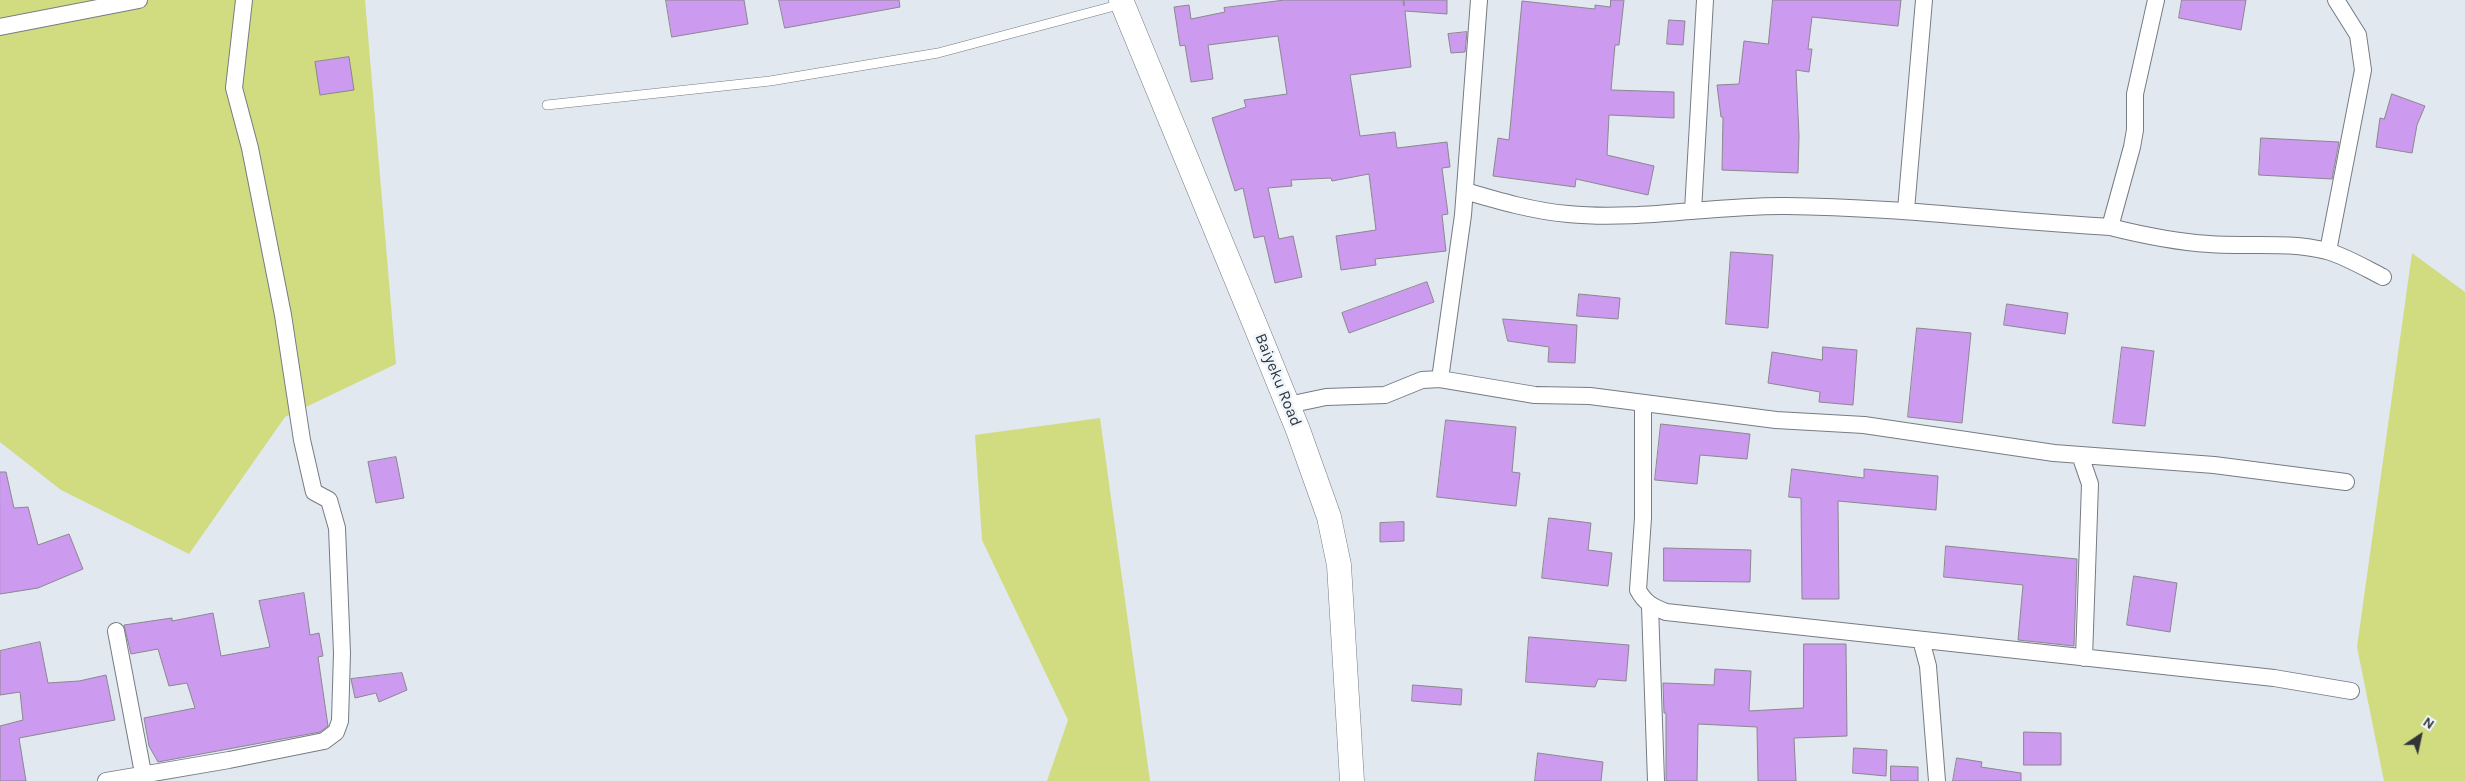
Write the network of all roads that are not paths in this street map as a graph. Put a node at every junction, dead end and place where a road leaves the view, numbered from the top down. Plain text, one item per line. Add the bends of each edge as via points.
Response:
1 (140, 0) edge
2 (244, 0) edge
3 (1479, 0) edge
4 (1705, 0) edge
5 (1924, 0) edge
6 (2156, 0) edge
7 (2336, 0) edge
8 (1122, 2) edge
9 (0, 27) edge
10 (547, 105) dead end
11 (1465, 191) junction
12 (1906, 210) junction
13 (1693, 211) junction
14 (2110, 227) junction
15 (2328, 252) junction
16 (2383, 277) dead end
17 (1440, 379) junction
18 (1643, 404) junction
19 (1288, 405) junction
20 (2080, 455) junction
21 (2346, 482) dead end
22 (1650, 606) junction
23 (116, 631) dead end
24 (1921, 640) junction
25 (1940, 643) junction
26 (2084, 658) junction
27 (1928, 666) junction
28 (2352, 691) dead end
29 (143, 773) junction
30 (106, 781) edge
31 (1352, 781) edge
32 (1656, 781) edge
33 (1937, 781) edge

1 - 9 street
2 - 29 street via 234,88 250,148 281,306 310,478 314,492 329,500 337,528 342,653 340,721 336,732 324,741
3 - 11 street
4 - 13 street
5 - 12 street
6 - 14 street via 2135,94 2136,130
7 - 15 street via 2358,35 2363,70
8 - 10 lane via 938,53 770,81
8 - 19 main road, Baiyeku Road
11 - 13 street via 1569,214
11 - 17 street
12 - 13 street via 1785,206
12 - 14 street
14 - 15 street via 2188,242 2259,243
15 - 16 street
17 - 18 street via 1535,394 1590,396
17 - 19 street via 1422,380 1385,395 1326,398
18 - 20 street via 1776,420 1864,425
18 - 22 street via 1643,518 1638,590
19 - 31 main road, Baiyeku Road via 1329,517 1339,565
20 - 21 street via 2214,465
20 - 26 street via 2090,484
22 - 24 street via 1666,612
22 - 32 street
23 - 29 street
24 - 25 street
24 - 27 street
25 - 26 street
25 - 27 street
26 - 28 street via 2274,678
27 - 33 street
29 - 30 street

